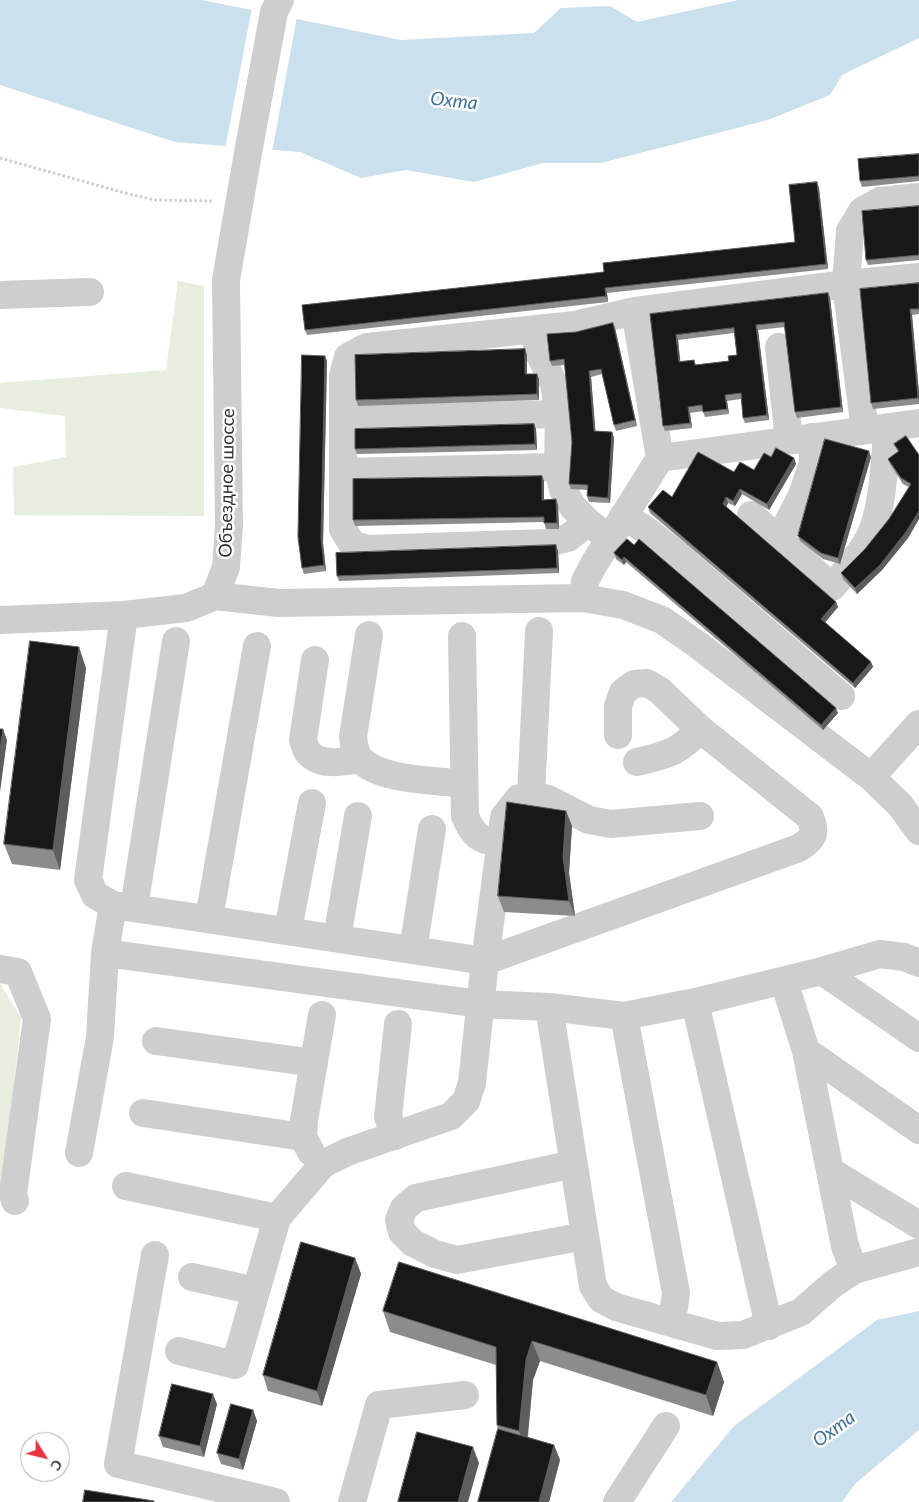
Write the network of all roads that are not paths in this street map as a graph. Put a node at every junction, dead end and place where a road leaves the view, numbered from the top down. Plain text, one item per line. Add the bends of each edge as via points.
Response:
1 (277, 6) edge
2 (919, 197) edge
3 (919, 277) edge
4 (846, 284) junction
5 (90, 292) dead end
6 (0, 295) edge
7 (635, 311) junction
8 (534, 330) junction
9 (779, 347) dead end
10 (559, 414) junction
11 (343, 419) junction
12 (919, 423) edge
13 (876, 429) junction
14 (800, 439) junction
15 (660, 458) junction
16 (558, 467) junction
17 (343, 472) junction
18 (751, 515) dead end
19 (588, 522) junction
20 (616, 527) junction
21 (779, 540) junction
22 (215, 596) junction
23 (583, 598) junction
24 (124, 615) junction
25 (0, 620) edge
26 (539, 631) dead end
27 (369, 635) dead end
28 (462, 636) dead end
29 (176, 641) dead end
30 (257, 646) dead end
31 (315, 660) dead end
32 (841, 696) dead end
33 (919, 724) edge
34 (700, 729) junction
35 (618, 735) dead end
36 (359, 759) junction
37 (637, 762) dead end
38 (871, 777) junction
39 (464, 784) junction
40 (531, 795) junction
41 (312, 803) dead end
42 (910, 803) edge
43 (358, 816) dead end
44 (700, 816) dead end
45 (432, 829) dead end
46 (919, 831) edge
47 (500, 842) junction
48 (124, 906) junction
49 (209, 918) junction
50 (288, 930) junction
51 (337, 938) junction
52 (413, 950) junction
53 (105, 953) junction
54 (485, 961) junction
55 (919, 963) edge
56 (0, 969) edge
57 (822, 971) junction
58 (784, 981) junction
59 (695, 1002) junction
60 (480, 1004) junction
61 (549, 1007) junction
62 (322, 1015) dead end
63 (624, 1016) junction
64 (398, 1024) dead end
65 (919, 1038) edge
66 (156, 1041) dead end
67 (806, 1051) junction
68 (314, 1063) junction
69 (144, 1113) dead end
70 (919, 1130) edge
71 (395, 1136) junction
72 (303, 1137) junction
73 (79, 1154) dead end
74 (323, 1164) junction
75 (574, 1164) junction
76 (830, 1171) junction
77 (126, 1186) dead end
78 (15, 1201) dead end
79 (277, 1218) junction
80 (919, 1225) edge
81 (585, 1236) junction
82 (919, 1252) edge
83 (155, 1256) dead end
84 (854, 1270) junction
85 (192, 1277) dead end
86 (256, 1291) junction
87 (668, 1322) junction
88 (769, 1326) junction
89 (179, 1351) dead end
90 (465, 1395) dead end
91 (666, 1426) dead end
92 (248, 1499) edge
93 (276, 1502) edge
94 (352, 1502) edge
95 (617, 1502) edge

1 - 22 street, Объездное шоссе via 226,280 228,533 226,567
2 - 4 street via 880,201 862,211 850,231
3 - 4 street
4 - 7 street
4 - 13 street
5 - 6 street
7 - 8 street via 575,325
7 - 15 street
8 - 10 street via 538,350 554,384
8 - 11 street via 366,347 348,357 343,376
9 - 14 street
10 - 11 street
10 - 16 street
11 - 17 street
12 - 13 street
13 - 14 street
13 - 21 street via 879,506 870,537 832,587
14 - 15 street
14 - 21 street via 813,463 802,495
15 - 20 street
16 - 17 street
16 - 19 street via 563,490 573,507
17 - 19 street via 343,529 352,544 367,549 547,543 568,538
18 - 21 street
19 - 20 street
20 - 23 street via 585,581
20 - 32 street via 649,532
22 - 23 street via 279,603
22 - 24 street via 186,608
23 - 38 street via 623,605 662,620
24 - 25 street
24 - 48 street via 88,880 95,895
26 - 40 street
27 - 36 street via 353,738
28 - 39 street
29 - 48 street
30 - 49 street
31 - 36 street via 303,740 307,751 330,763
33 - 38 street
34 - 35 street via 659,690 646,683 634,684 623,692 618,706
34 - 37 street via 685,745 669,754
34 - 54 street via 810,818 814,828 811,840 799,848
36 - 39 street via 389,775
38 - 42 street
39 - 47 street via 465,816 469,827 487,842
40 - 44 street via 548,799 589,820 611,824
40 - 47 street via 519,798 504,817
41 - 50 street
42 - 46 street
43 - 51 street
45 - 52 street
47 - 54 street
48 - 49 street
48 - 53 street
49 - 50 street
50 - 51 street
51 - 52 street
52 - 54 street
53 - 60 street
53 - 73 street via 100,1037
54 - 60 street
55 - 57 street via 880,954
56 - 78 street via 18,972 37,1018 13,1194
57 - 58 street
57 - 65 street
58 - 59 street
58 - 67 street
59 - 63 street
59 - 88 street
60 - 61 street
60 - 71 street via 472,1083 466,1101 451,1116
61 - 63 street
61 - 75 street
62 - 68 street
63 - 87 street via 676,1293
64 - 71 street via 388,1117
66 - 68 street
67 - 70 street
67 - 76 street
68 - 72 street
69 - 72 street
71 - 74 street
72 - 74 street
74 - 79 street
75 - 81 street
75 - 81 street via 416,1198 404,1208 399,1220 402,1232 413,1243 457,1260
76 - 80 street
76 - 84 street via 845,1246
77 - 79 street
79 - 86 street
81 - 87 street via 593,1286 602,1300
82 - 84 street
83 - 92 street via 118,1464
84 - 88 street via 801,1312
85 - 86 street
86 - 89 street via 234,1365
87 - 88 street via 717,1336 743,1335
90 - 94 street via 379,1405
91 - 95 street
92 - 93 street

